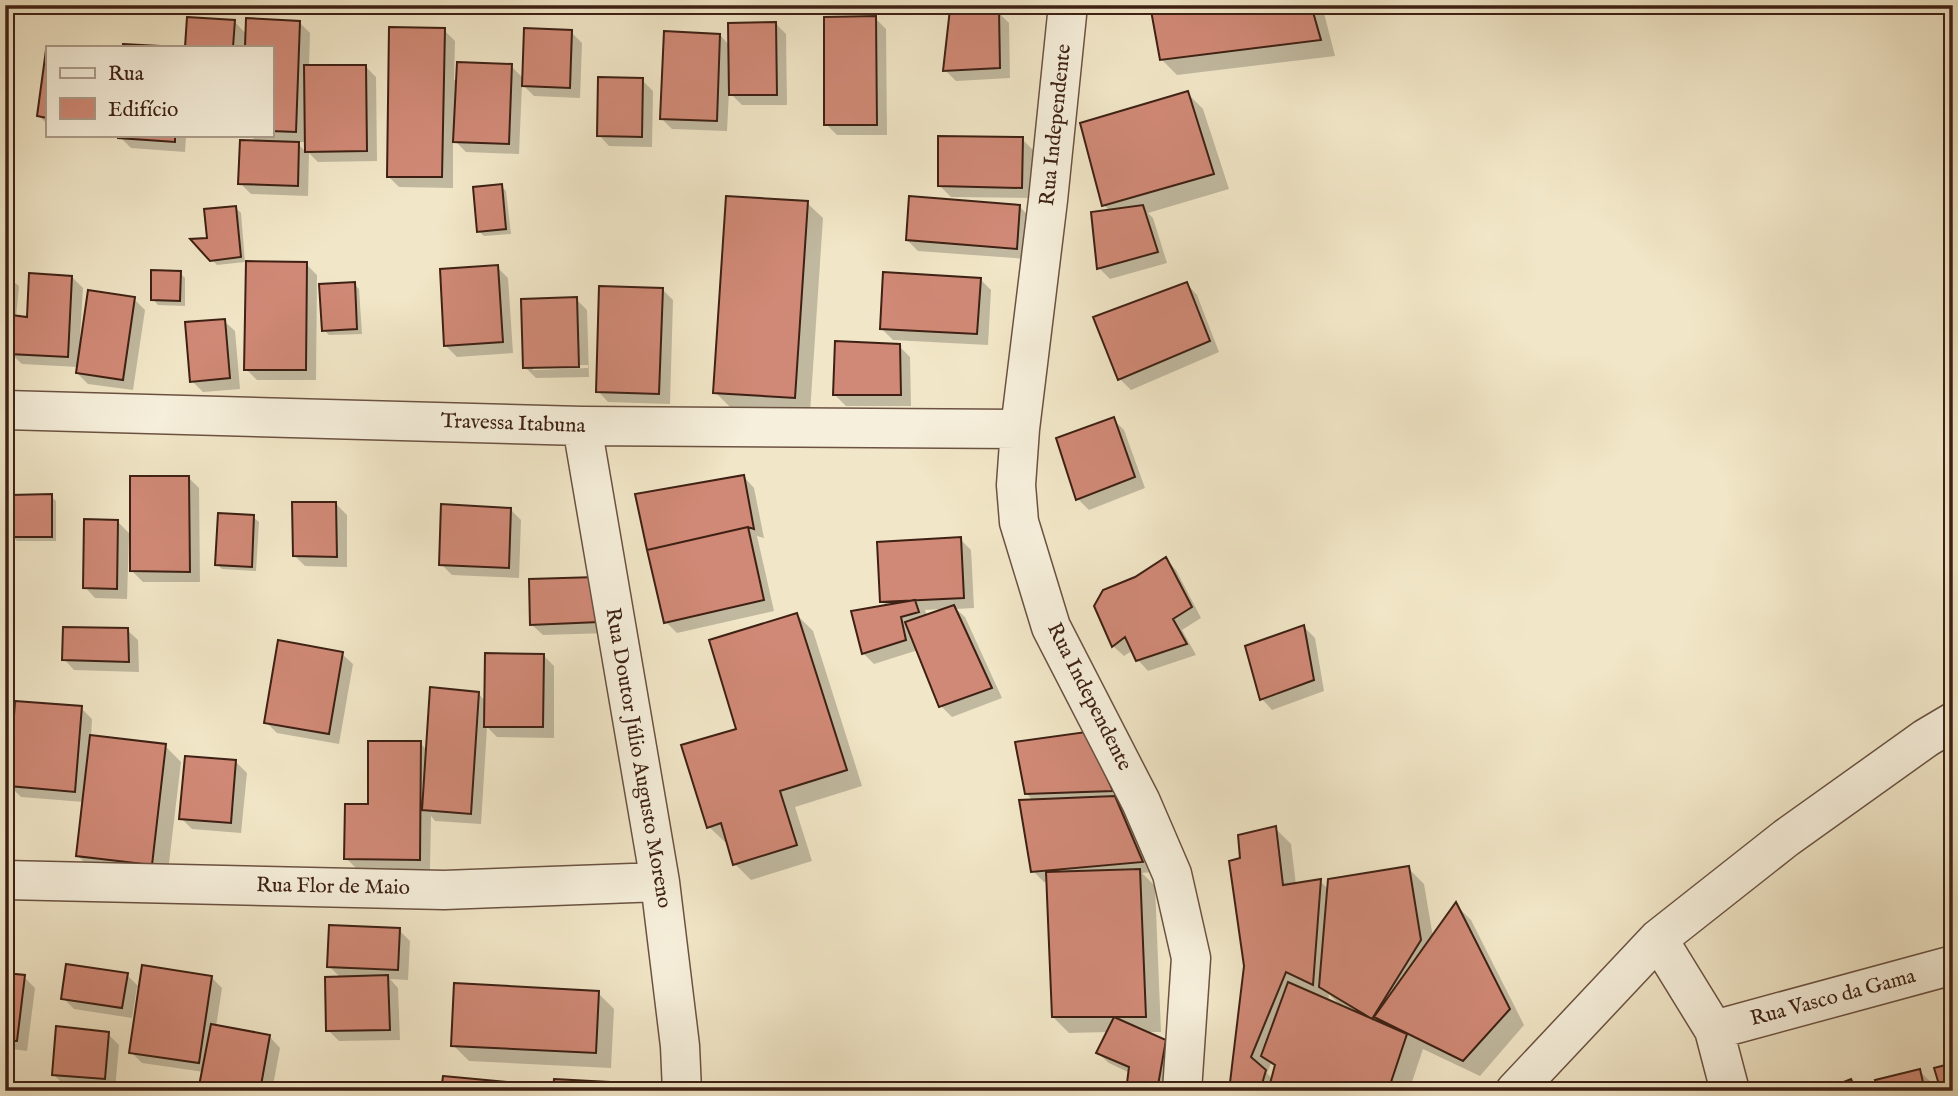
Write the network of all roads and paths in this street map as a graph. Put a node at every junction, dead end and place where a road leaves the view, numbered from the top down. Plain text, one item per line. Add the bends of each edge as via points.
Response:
1 (1068, 5) edge
2 (5, 410) edge
3 (582, 426) junction
4 (1020, 429) junction
5 (1953, 722) edge
6 (5, 880) edge
7 (660, 882) junction
8 (1658, 939) junction
9 (1953, 965) edge
10 (1714, 1030) junction
11 (682, 1091) edge
12 (1182, 1091) edge
13 (1514, 1091) edge
14 (1730, 1091) edge

1 - 4 street, Rua Independente
2 - 3 street, Travessa Itabuna
3 - 4 street, Travessa Itabuna
3 - 7 street, Rua Doutor Júlio Augusto Moreno
4 - 12 street, Rua Independente via 1019,522 1051,627 1141,802 1172,874 1191,958
5 - 8 street via 1786,838
6 - 7 street, Rua Flor de Maio via 444,890
7 - 11 street, Rua Doutor Júlio Augusto Moreno
8 - 10 street
8 - 13 street
9 - 10 street, Rua Vasco da Gama
10 - 14 street

